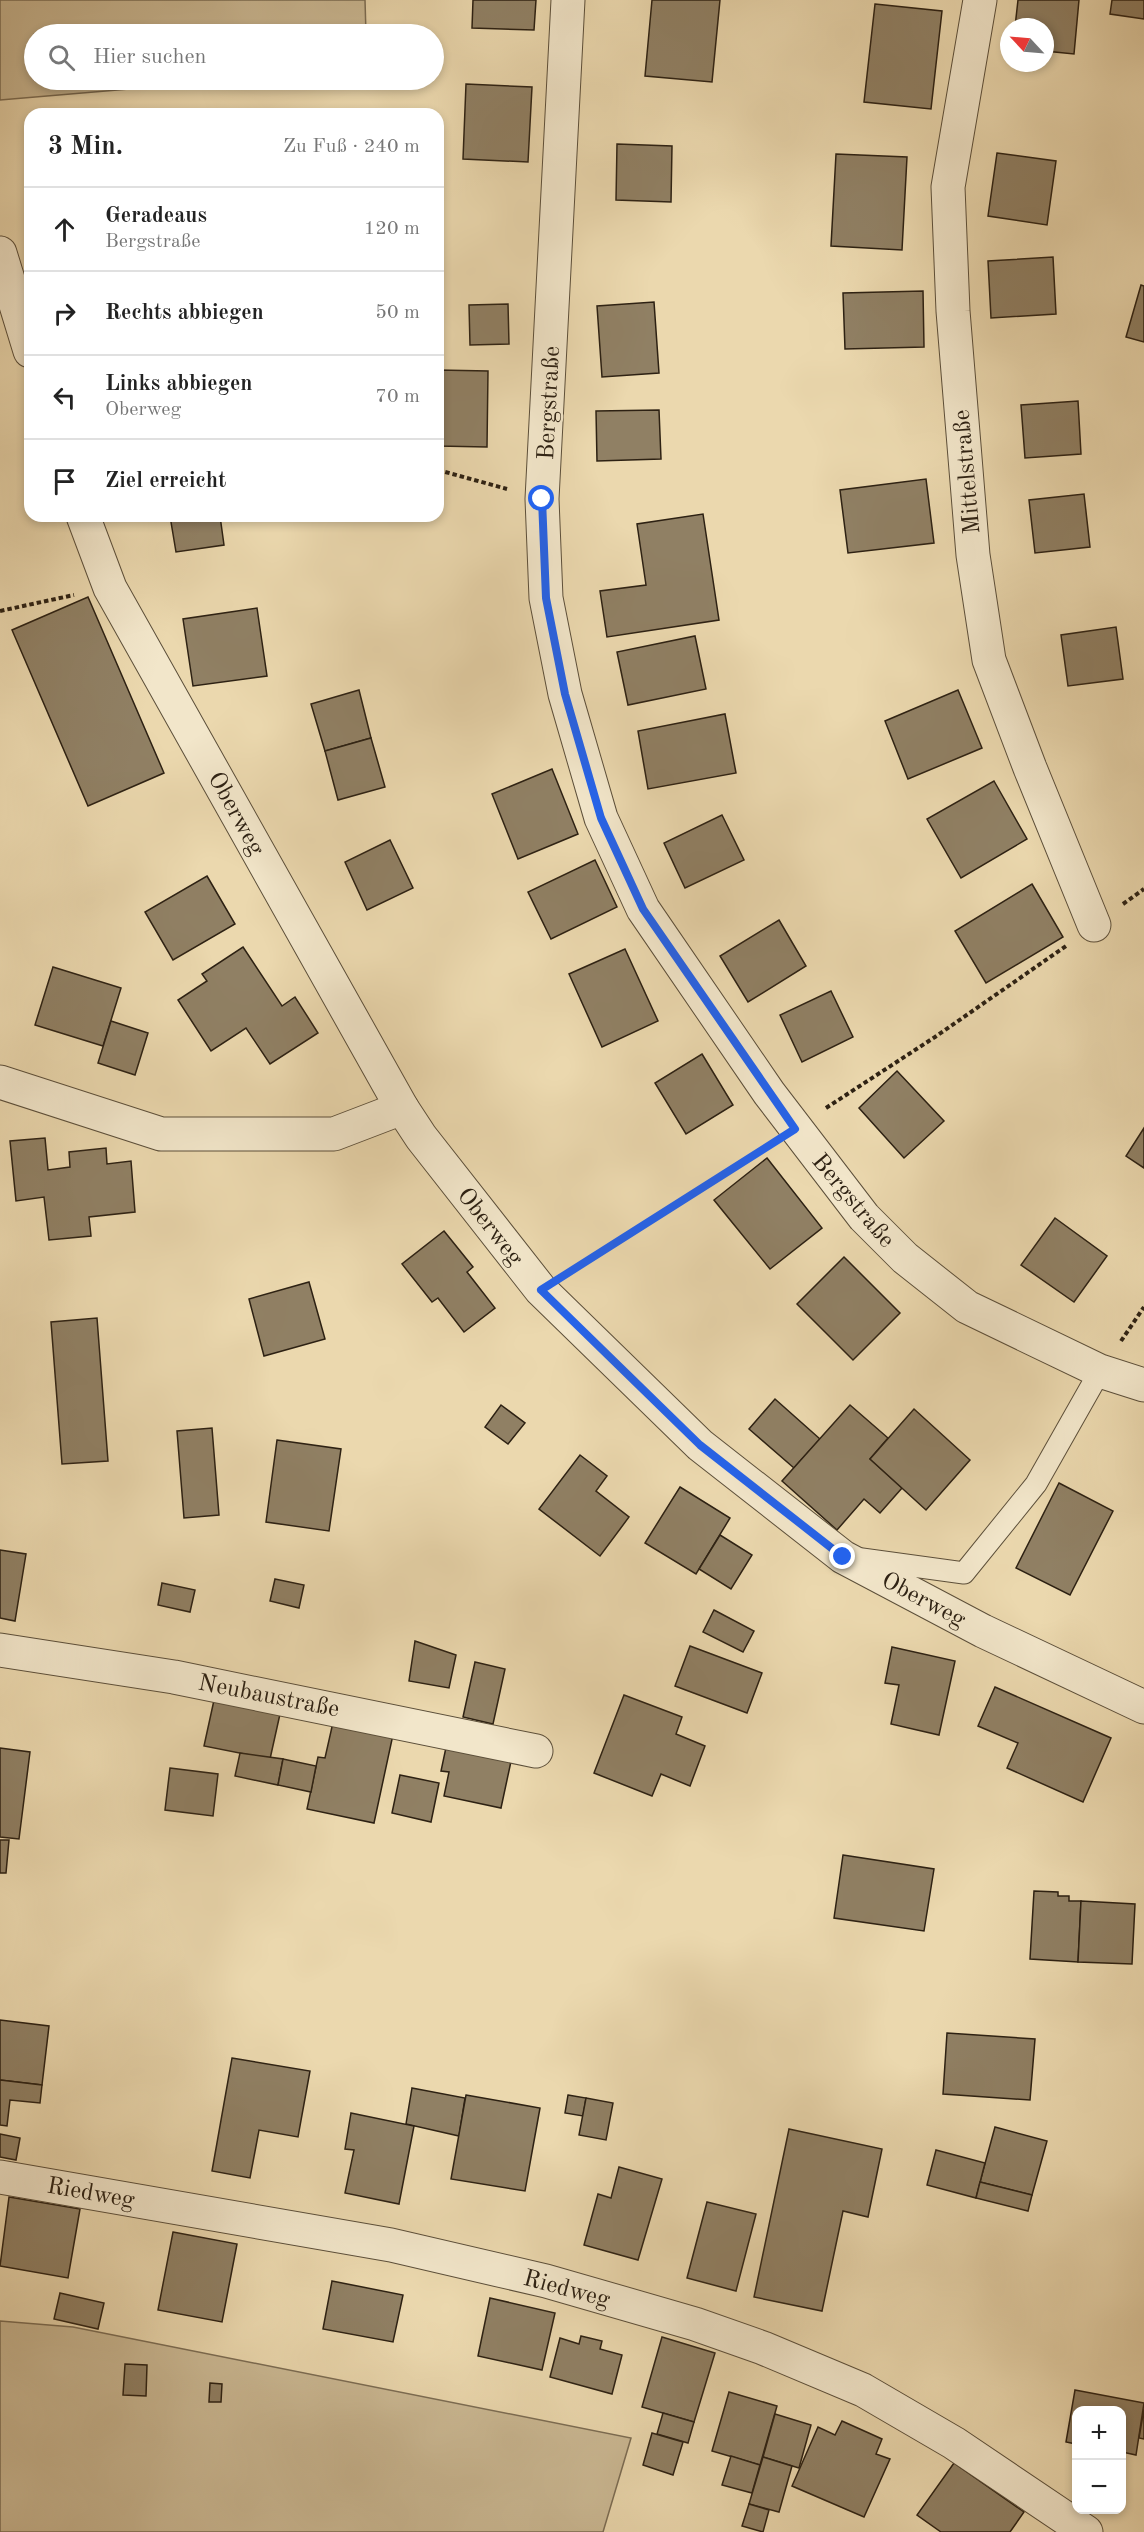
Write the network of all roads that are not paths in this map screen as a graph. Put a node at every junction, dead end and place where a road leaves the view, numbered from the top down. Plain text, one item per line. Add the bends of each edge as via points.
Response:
1 (568, 0) edge
2 (981, 0) edge
3 (0, 253) edge
4 (24, 331) edge
5 (85, 522) edge
6 (1094, 925) dead end
7 (0, 1082) edge
8 (402, 1108) junction
9 (1100, 1371) junction
10 (1144, 1385) edge
11 (843, 1557) junction
12 (0, 1650) edge
13 (1144, 1707) edge
14 (536, 1751) dead end
15 (0, 2177) edge
16 (1086, 2532) edge

1 - 9 street, Bergstraße via 542,499 546,598 565,694 601,818 643,909 795,1129 864,1216 905,1258 967,1307
2 - 6 street, Mittelstraße via 948,187 953,311 973,555 989,660
3 - 4 street
5 - 8 street, Oberweg via 110,588
7 - 8 street via 161,1134 334,1134
8 - 11 street, Oberweg via 541,1290 700,1445
9 - 10 street, Bergstraße
9 - 11 lane via 1036,1484 964,1573
11 - 13 street, Oberweg via 983,1631
12 - 14 street, Neubaustraße via 174,1677
15 - 16 street, Riedweg via 391,2245 546,2281 695,2324 863,2390 954,2443

